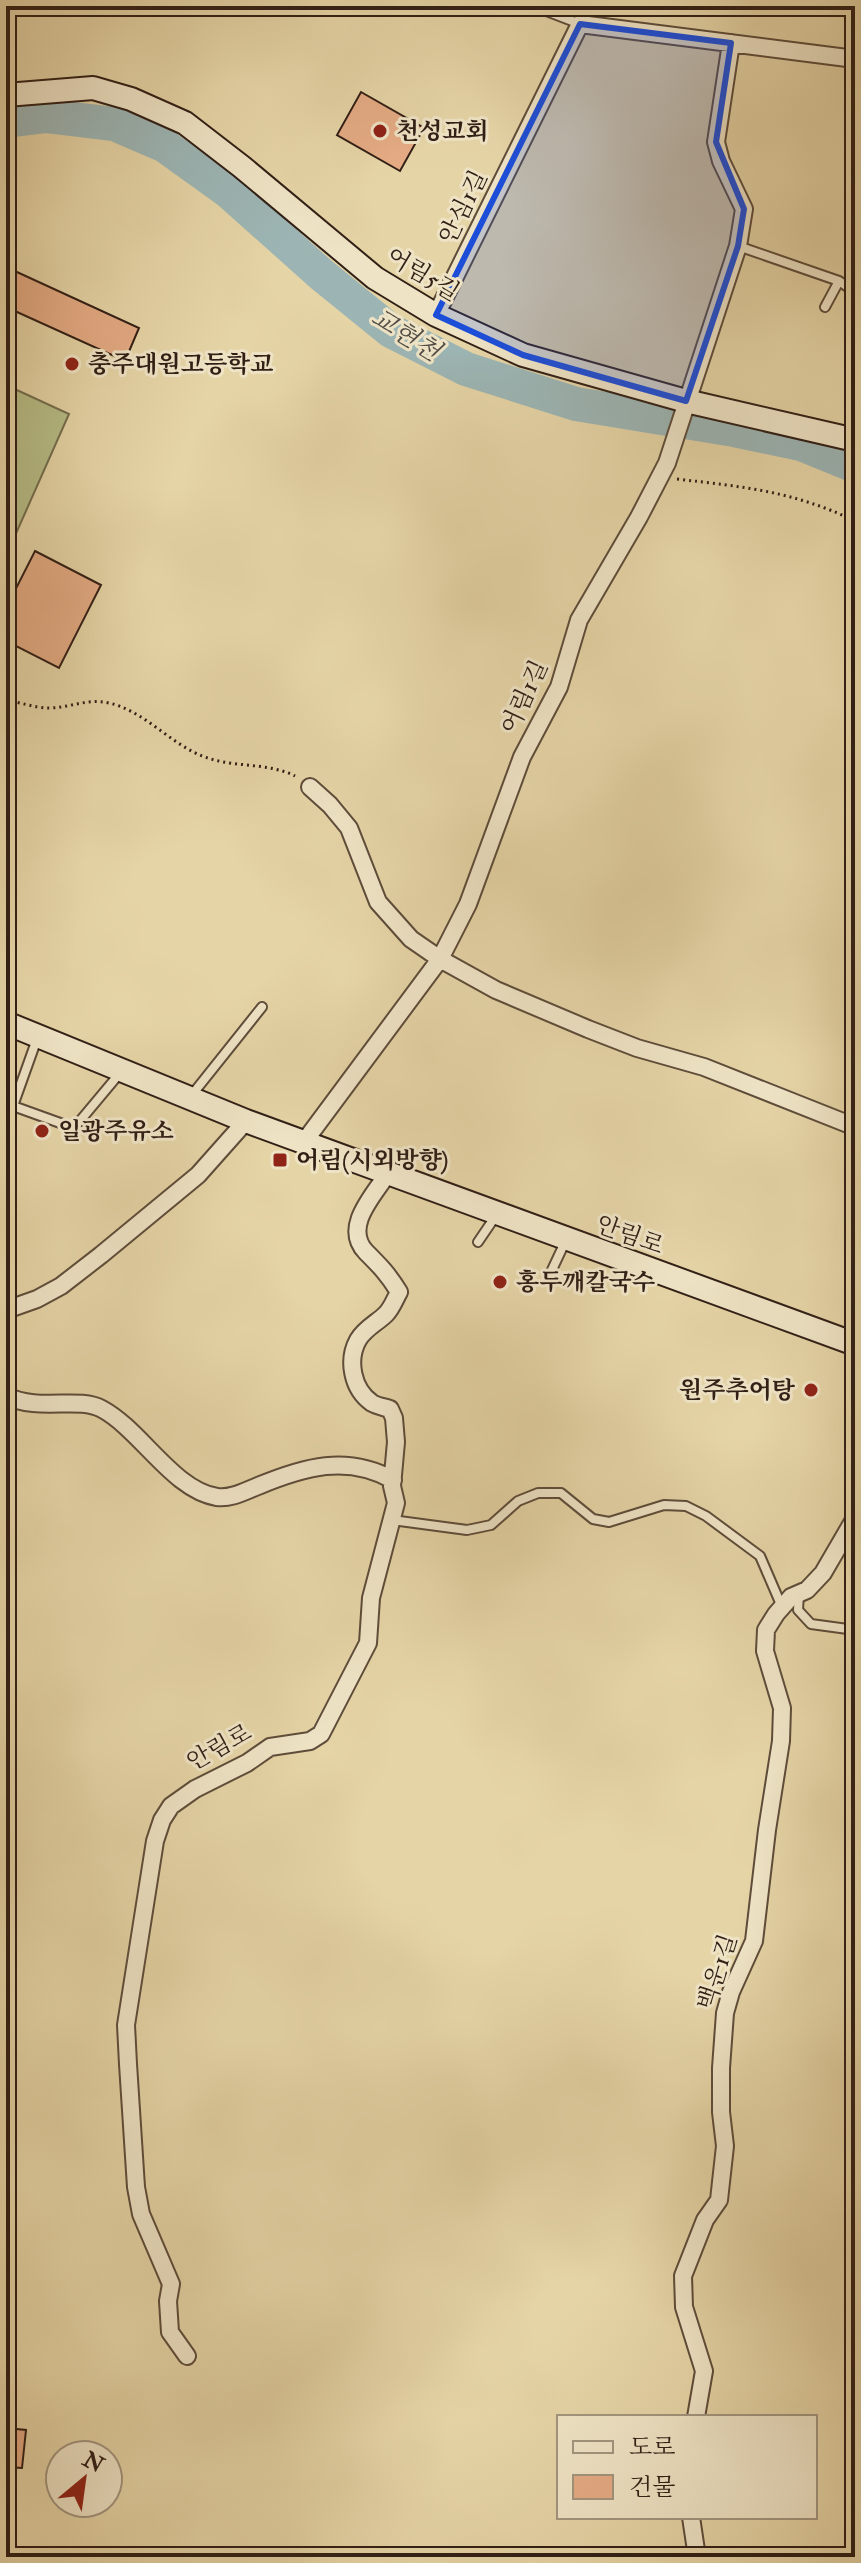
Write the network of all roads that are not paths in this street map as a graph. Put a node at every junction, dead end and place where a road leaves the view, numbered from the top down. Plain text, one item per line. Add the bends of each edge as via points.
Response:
1 (533, 6) edge
2 (580, 24) junction
3 (731, 43) junction
4 (855, 59) edge
5 (6, 95) edge
6 (738, 246) junction
7 (839, 281) junction
8 (855, 292) edge
9 (825, 307) dead end
10 (436, 315) junction
11 (683, 408) junction
12 (855, 440) edge
13 (310, 787) road end
14 (440, 959) junction
15 (262, 1007) dead end
16 (6, 1023) edge
17 (38, 1035) junction
18 (124, 1069) junction
19 (191, 1096) junction
20 (246, 1121) junction
21 (853, 1126) edge
22 (304, 1142) junction
23 (388, 1173) junction
24 (497, 1213) junction
25 (567, 1239) junction
26 (478, 1242) dead end
27 (551, 1272) dead end
28 (6, 1310) edge
29 (855, 1344) edge
30 (6, 1396) edge
31 (393, 1480) junction
32 (855, 1518) edge
33 (392, 1520) junction
34 (800, 1593) junction
35 (782, 1607) junction
36 (855, 1630) edge
37 (187, 2356) dead end
38 (696, 2415) edge
39 (6, 2495) edge
40 (691, 2519) edge
41 (6, 2548) edge
42 (697, 2557) edge

1 - 2 lane
2 - 3 street
2 - 10 street, 안심1길
3 - 4 street
3 - 6 street via 716,142 744,209
5 - 10 street, 어림5길 via 93,88 185,123 375,278
6 - 7 lane
6 - 11 street
7 - 8 lane
7 - 9 lane
10 - 11 street, 어림5길 via 523,355
11 - 12 street, 어림5길
11 - 14 street, 어림1길 via 663,470 579,620 559,687 522,757 468,904
13 - 14 street via 349,828 378,902 411,939
14 - 21 street via 496,990 588,1029 716,1071
14 - 22 street, 어림1길
15 - 19 lane
16 - 17 street, 안림로
17 - 18 street, 안림로
17 - 18 lane via 13,1106 74,1128
18 - 19 street, 안림로
19 - 20 street, 안림로
20 - 22 street, 안림로
20 - 28 street via 198,1175 101,1255 61,1286
22 - 23 street, 안림로
23 - 24 street, 안림로
23 - 31 street, 안림로 via 358,1220 356,1234 399,1292 388,1312 358,1340 352,1359 361,1391 390,1409 394,1418
24 - 25 street, 안림로
24 - 26 lane
25 - 27 lane
25 - 29 street, 안림로
30 - 31 street via 29,1405 97,1406 130,1429 163,1466 217,1497 318,1467 362,1466
31 - 33 street, 안림로
32 - 34 street, 백운1길 via 823,1573
33 - 35 lane via 467,1530 491,1525 518,1501 538,1493 561,1493 593,1519 609,1522 664,1505 686,1506 760,1556
33 - 37 street, 안림로 via 371,1598 368,1643 321,1734 310,1741 270,1747 195,1789 171,1806 155,1841 126,2025 128,2064 141,2214 171,2284 170,2332
34 - 35 street, 백운1길
34 - 36 lane via 798,1610 811,1624
35 - 38 street, 백운1길 via 766,1630 765,1651 782,1708 781,1741 754,1941 725,2013 725,2146 719,2200 705,2220 683,2276 684,2307 704,2371
39 - 41 street
40 - 42 street

